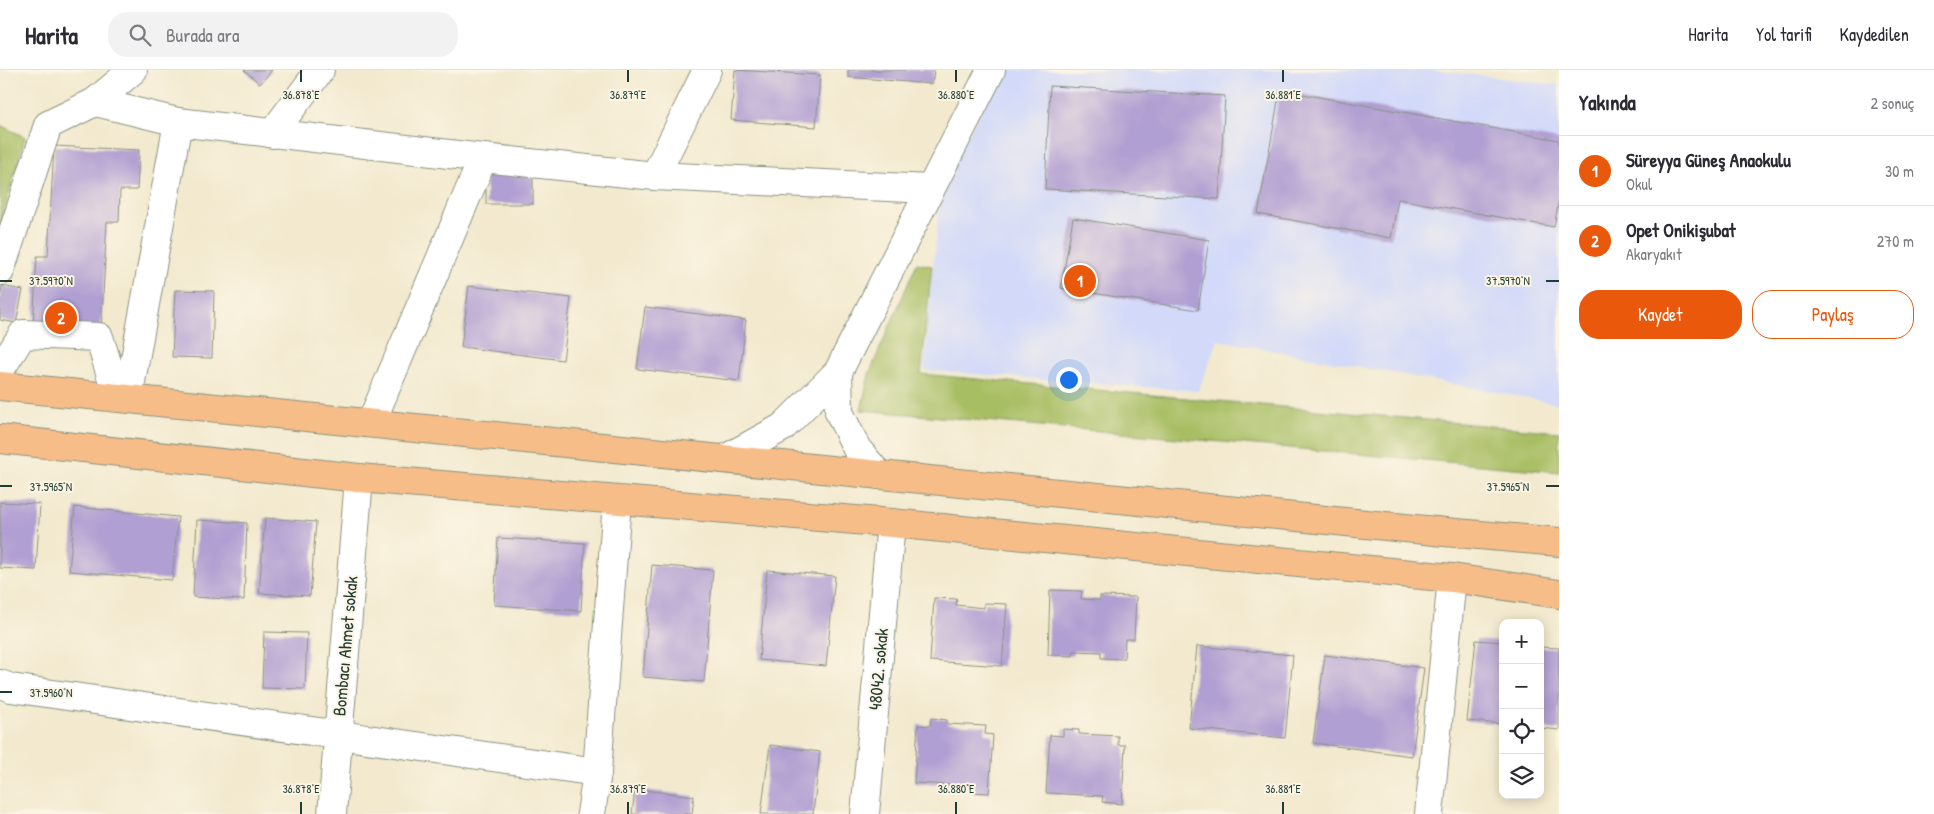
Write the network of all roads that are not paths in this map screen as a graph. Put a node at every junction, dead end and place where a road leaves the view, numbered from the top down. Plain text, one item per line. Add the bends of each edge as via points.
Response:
1 (133, 70) edge
2 (320, 70) edge
3 (707, 70) edge
4 (990, 70) edge
5 (95, 102) junction
6 (178, 122) junction
7 (272, 134) junction
8 (483, 158) junction
9 (655, 176) junction
10 (930, 189) junction
11 (0, 271) edge
12 (0, 370) edge
13 (838, 372) junction
14 (0, 386) edge
15 (123, 398) junction
16 (371, 423) junction
17 (0, 439) edge
18 (726, 459) junction
19 (879, 475) junction
20 (358, 478) junction
21 (617, 501) junction
22 (890, 523) junction
23 (1559, 542) edge
24 (1452, 578) junction
25 (1559, 594) edge
26 (0, 684) edge
27 (338, 734) junction
28 (597, 772) junction
29 (332, 814) edge
30 (591, 814) edge
31 (865, 814) edge
32 (1429, 814) edge

1 - 5 street
2 - 7 street
3 - 9 street
4 - 10 street
5 - 6 street
5 - 11 street via 48,125
6 - 7 street
6 - 15 street
7 - 8 street
8 - 9 street
8 - 16 street
9 - 10 street
10 - 13 street
12 - 15 street via 23,334 99,337
13 - 18 street via 783,427
13 - 19 street via 840,412 857,449
14 - 15 main road
15 - 16 main road
16 - 18 main road
17 - 20 main road
18 - 19 main road
19 - 23 main road
20 - 21 main road
20 - 27 street, Bombacı Ahmet sokak
21 - 22 main road
21 - 28 street
22 - 24 main road
22 - 31 street, 48042. sokak
24 - 25 main road
24 - 32 street
26 - 27 street
27 - 28 street
27 - 29 street, Bombacı Ahmet sokak
28 - 30 street

